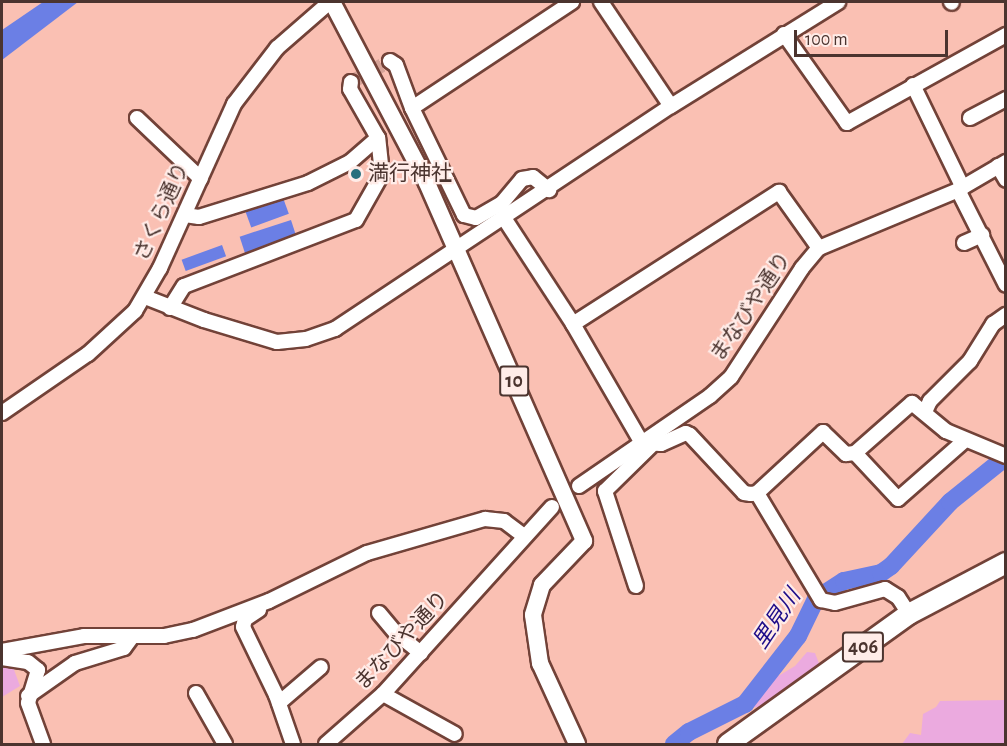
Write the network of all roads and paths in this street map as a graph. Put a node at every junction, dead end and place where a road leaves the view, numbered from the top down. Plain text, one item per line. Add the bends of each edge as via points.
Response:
1 (572, 2) edge
2 (601, 2) edge
3 (838, 2) edge
4 (334, 6) edge
5 (784, 34) junction
6 (1005, 35) edge
7 (390, 61) dead end
8 (351, 82) dead end
9 (913, 85) junction
10 (1005, 99) edge
11 (672, 106) junction
12 (412, 108) junction
13 (137, 118) dead end
14 (970, 118) dead end
15 (378, 138) junction
16 (1002, 164) edge
17 (201, 179) junction
18 (1005, 180) edge
19 (960, 189) junction
20 (549, 190) junction
21 (185, 215) junction
22 (504, 218) junction
23 (982, 235) junction
24 (964, 243) dead end
25 (819, 248) junction
26 (457, 249) junction
27 (1005, 285) edge
28 (145, 297) junction
29 (170, 308) junction
30 (1005, 315) edge
31 (573, 324) junction
32 (925, 412) junction
33 (2, 413) edge
34 (964, 441) junction
35 (647, 444) junction
36 (855, 453) junction
37 (1001, 454) edge
38 (579, 486) dead end
39 (757, 493) junction
40 (552, 507) dead end
41 (525, 537) junction
42 (1005, 563) edge
43 (636, 586) dead end
44 (269, 601) junction
45 (379, 613) dead end
46 (909, 614) junction
47 (132, 637) junction
48 (2, 651) edge
49 (421, 653) junction
50 (2, 658) edge
51 (321, 666) dead end
52 (196, 693) dead end
53 (383, 694) junction
54 (28, 696) junction
55 (279, 703) junction
56 (455, 734) dead end
57 (43, 744) edge
58 (225, 744) edge
59 (293, 744) edge
60 (326, 744) edge
61 (577, 744) edge
62 (728, 744) edge

1 - 12 street
2 - 11 street
3 - 5 street
4 - 17 street, さくら通り via 277,48 251,79 219,132
4 - 26 main road, 10 via 427,183
5 - 9 street via 847,123
5 - 11 street
6 - 9 street
7 - 12 street via 396,65
8 - 15 street via 350,89
9 - 19 street
10 - 14 street
11 - 20 street
12 - 20 street via 464,215 476,218 502,203 522,178 532,177
13 - 17 street
15 - 21 street via 350,162 308,183 199,217
15 - 29 street via 382,174 356,220 184,285
16 - 18 street
16 - 19 street, まなびや通り
17 - 21 street, さくら通り
19 - 23 street
19 - 25 street, まなびや通り
20 - 22 street
21 - 28 street, さくら通り
22 - 26 street
22 - 31 street
23 - 24 street
23 - 27 street
25 - 31 street via 779,192
25 - 35 street, まなびや通り via 731,377
26 - 29 street via 335,329 306,339 277,342 255,337
26 - 61 main road, 10 via 584,541 568,553 542,585 533,615 540,663
28 - 29 street
28 - 33 street, さくら通り via 121,326 88,354
30 - 32 street via 993,324 970,361 930,401
31 - 35 street
32 - 34 street via 937,426
32 - 36 street via 912,403
34 - 36 street via 898,499
34 - 37 street
35 - 38 street, まなびや通り
35 - 39 street via 690,435 744,493
35 - 43 street via 605,491
36 - 39 street via 846,454 823,432
39 - 46 street via 819,596 835,603 885,589 898,597
40 - 41 street, まなびや通り
41 - 44 street via 496,518 404,540 367,553
41 - 49 street, まなびや通り
42 - 46 highway, 406
44 - 47 street via 193,630
44 - 55 street via 245,619 243,627
45 - 49 street
46 - 62 highway, 406
47 - 48 street via 84,636
47 - 54 street via 124,648 75,663
49 - 53 street, まなびや通り
50 - 54 street via 34,665 37,677
51 - 55 street
52 - 58 street
53 - 56 street
53 - 60 street, まなびや通り
54 - 57 street
55 - 59 street

